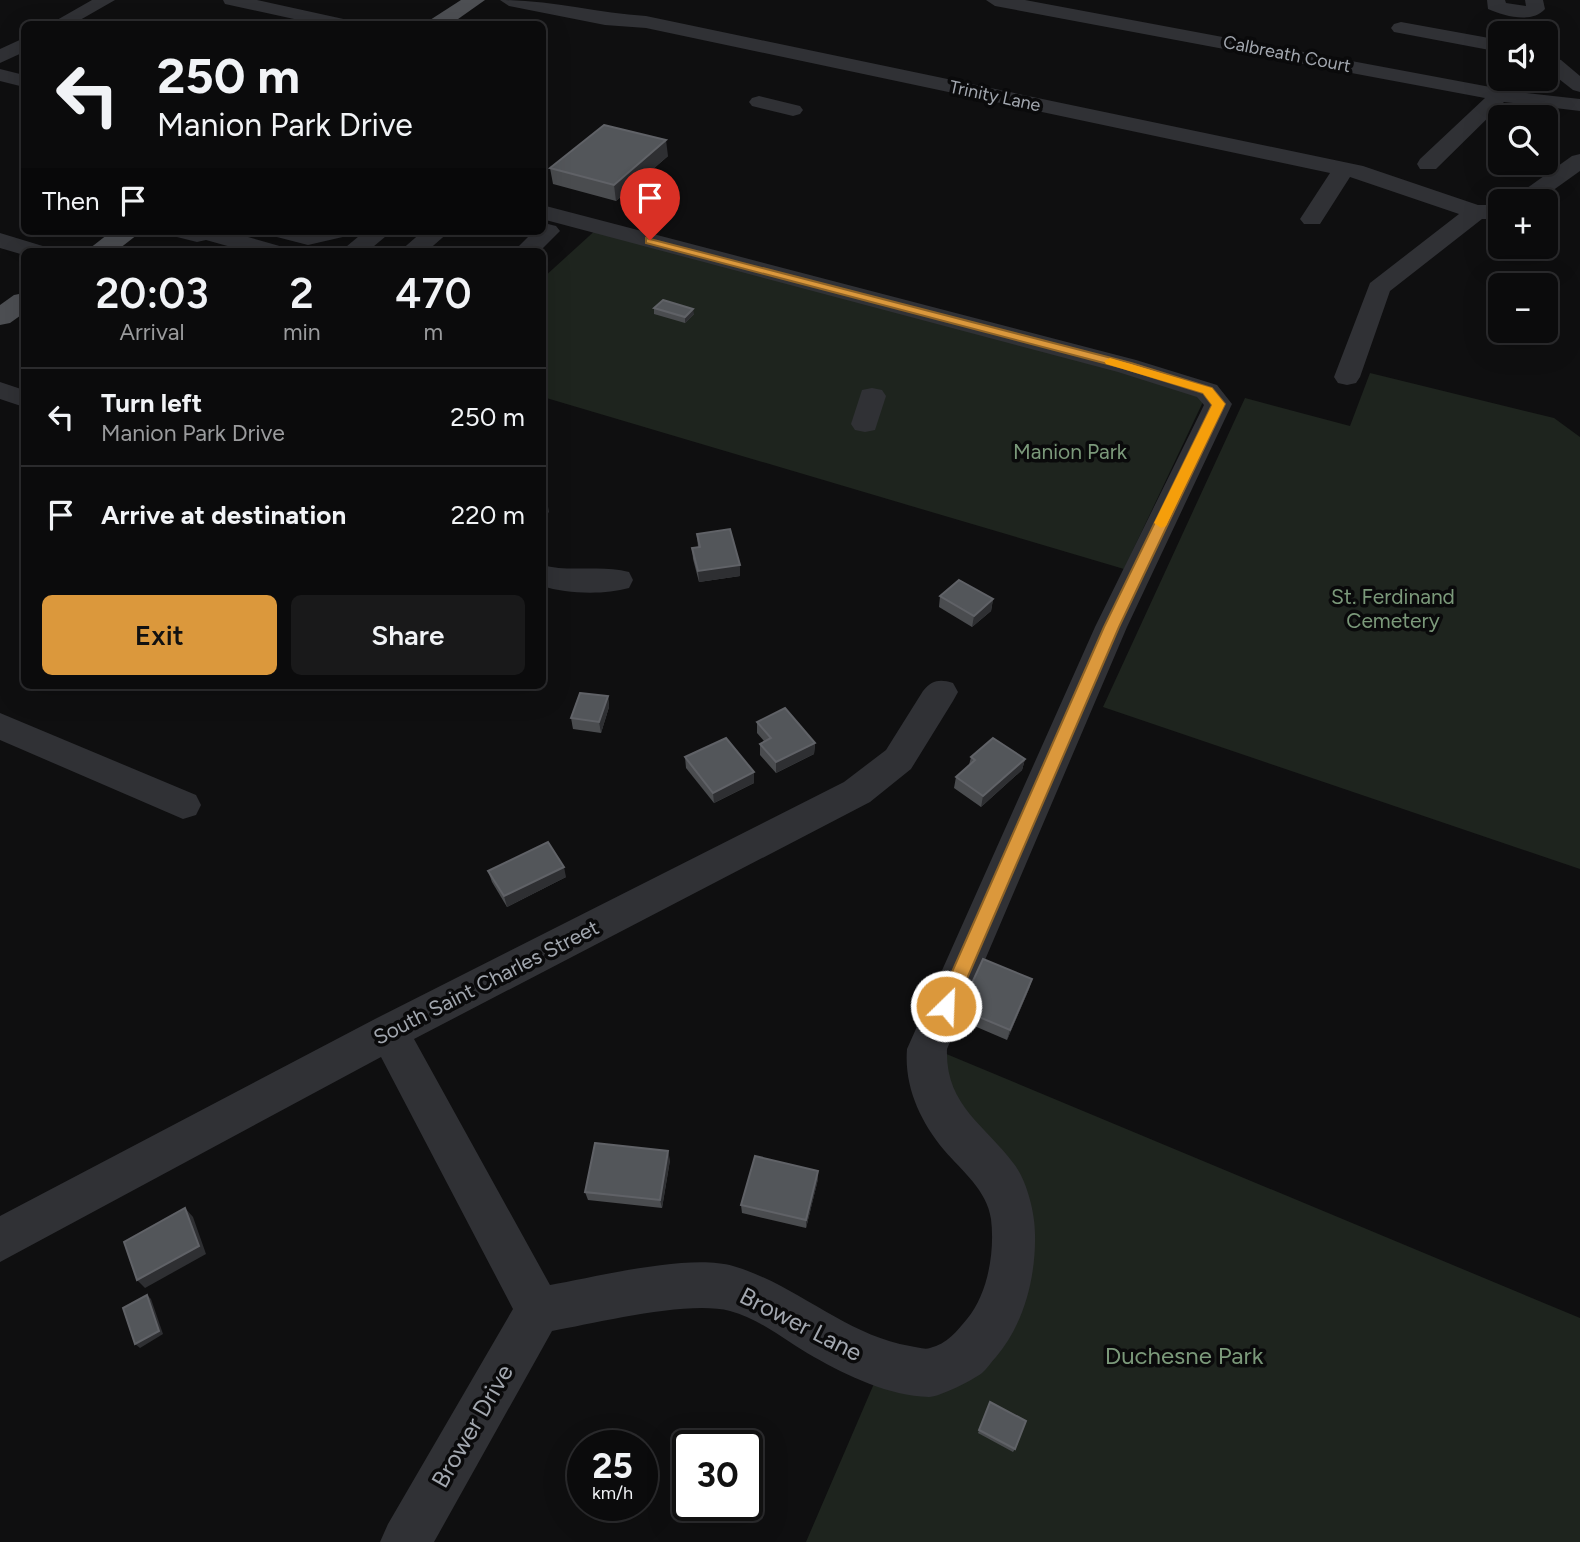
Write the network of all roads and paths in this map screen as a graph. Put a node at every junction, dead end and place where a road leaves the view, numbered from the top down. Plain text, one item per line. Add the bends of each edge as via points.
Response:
1 (106, 0) edge
2 (232, 0) edge
3 (475, 0) edge
4 (509, 0) edge
5 (995, 0) edge
6 (1496, 0) edge
7 (1534, 0) edge
8 (66, 21) edge
9 (327, 21) edge
10 (442, 21) edge
11 (1402, 28) dead end
12 (1488, 44) edge
13 (21, 46) edge
14 (0, 57) edge
15 (1558, 67) edge
16 (0, 75) edge
17 (21, 79) edge
18 (1580, 86) edge
19 (1499, 94) junction
20 (759, 102) dead end
21 (1580, 105) edge
22 (793, 110) dead end
23 (1580, 161) edge
24 (1427, 164) dead end
25 (1344, 169) junction
26 (1541, 189) edge
27 (1488, 212) edge
28 (546, 213) edge
29 (1311, 219) dead end
30 (123, 235) edge
31 (216, 235) edge
32 (296, 235) edge
33 (321, 235) edge
34 (544, 235) edge
35 (635, 237) junction
36 (0, 240) edge
37 (25, 248) edge
38 (104, 248) edge
39 (261, 248) edge
40 (529, 248) edge
41 (646, 264) dead end
42 (814, 284) junction
43 (21, 303) edge
44 (794, 305) dead end
45 (0, 317) edge
46 (1347, 377) dead end
47 (0, 390) edge
48 (872, 396) dead end
49 (21, 398) edge
50 (866, 424) dead end
51 (546, 576) edge
52 (618, 580) dead end
53 (942, 692) dead end
54 (0, 726) edge
55 (183, 805) dead end
56 (389, 1032) junction
57 (0, 1240) edge
58 (538, 1310) junction
59 (406, 1542) edge

1 - 8 street
2 - 9 street
3 - 10 main road
4 - 25 street, Trinity Lane via 605,19 646,22
5 - 19 street, Calbreath Court
6 - 7 street via 1500,8 1523,12 1536,9
11 - 12 street
13 - 14 street
15 - 18 street
16 - 17 street
19 - 21 street, Calbreath Court
19 - 24 street
20 - 22 street
23 - 26 street
25 - 27 street, Trinity Lane
25 - 29 street
27 - 46 street via 1379,288
28 - 35 street
30 - 38 main road
31 - 39 street
32 - 33 street
34 - 40 street
35 - 41 street via 631,255
35 - 42 street
36 - 37 street
42 - 44 street
42 - 58 street, Brower Lane via 1127,366 1208,391 1219,404 1111,627 927,1049 930,1090 957,1133 1000,1180 1013,1217 1013,1258 1007,1286 994,1322 966,1356 932,1373 882,1365 731,1288 688,1285
43 - 45 main road
47 - 49 street
48 - 50 street
51 - 52 street
53 - 56 street, South Saint Charles Street via 923,715 902,755 857,792
54 - 55 street
56 - 57 street, South Saint Charles Street
56 - 58 street
58 - 59 street, Brower Drive

